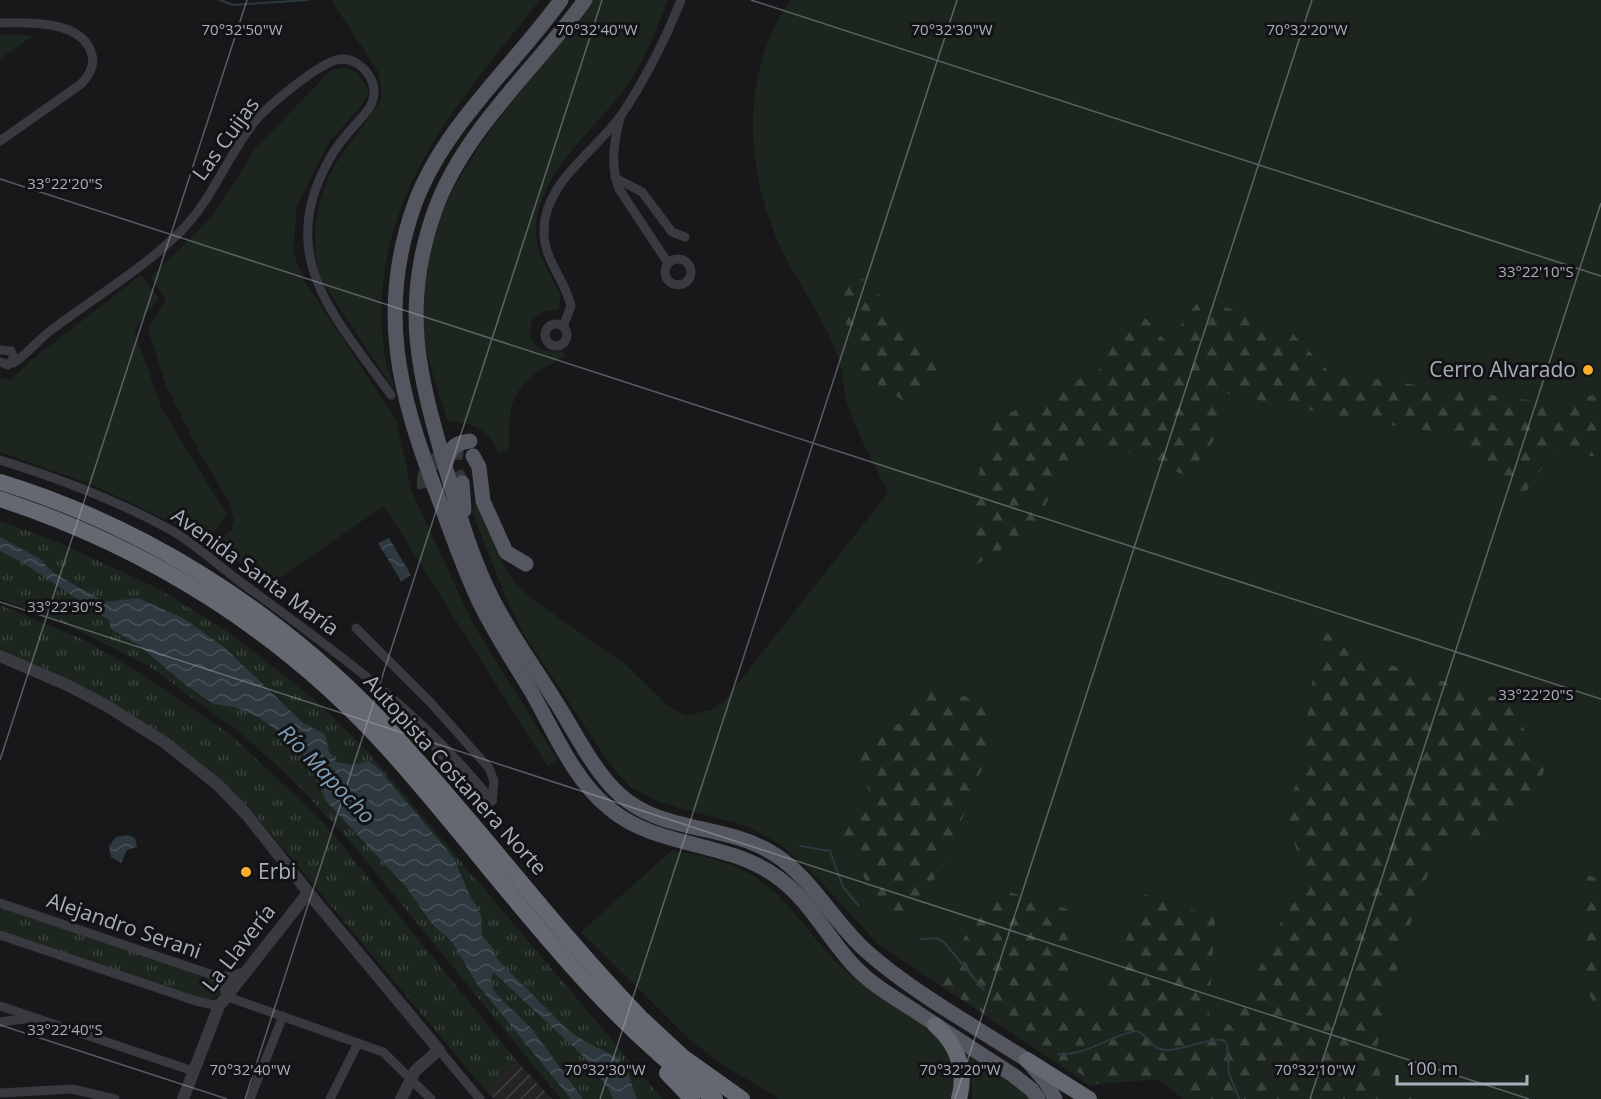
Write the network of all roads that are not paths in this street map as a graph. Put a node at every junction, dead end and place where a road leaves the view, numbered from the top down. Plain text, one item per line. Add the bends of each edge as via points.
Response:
1 (561, 0) edge
2 (585, 0) edge
3 (681, 0) edge
4 (0, 23) edge
5 (620, 116) junction
6 (0, 141) edge
7 (615, 178) junction
8 (685, 237) dead end
9 (668, 263) dead end
10 (563, 327) dead end
11 (36, 342) junction
12 (3, 351) edge
13 (0, 363) edge
14 (13, 363) junction
15 (391, 395) dead end
16 (435, 430) junction
17 (473, 456) dead end
18 (0, 460) edge
19 (445, 466) junction
20 (0, 482) edge
21 (462, 483) dead end
22 (425, 488) dead end
23 (0, 499) edge
24 (457, 529) junction
25 (526, 564) dead end
26 (356, 628) dead end
27 (0, 656) edge
28 (308, 892) junction
29 (0, 903) edge
30 (0, 935) edge
31 (242, 974) junction
32 (216, 976) junction
33 (223, 999) junction
34 (0, 1006) edge
35 (283, 1016) junction
36 (34, 1017) junction
37 (0, 1022) edge
38 (935, 1025) junction
39 (628, 1027) junction
40 (358, 1043) junction
41 (439, 1050) junction
42 (1027, 1060) junction
43 (1043, 1070) junction
44 (193, 1071) junction
45 (411, 1077) junction
46 (0, 1093) edge
47 (17, 1095) edge
48 (94, 1096) edge
49 (186, 1098) edge
50 (115, 1099) edge
51 (250, 1099) edge
52 (330, 1099) edge
53 (401, 1099) edge
54 (430, 1099) edge
55 (480, 1099) edge
56 (692, 1099) edge
57 (715, 1099) edge
58 (742, 1099) edge
59 (959, 1099) edge
60 (1038, 1099) edge
61 (1055, 1099) edge
62 (1076, 1099) edge
63 (1089, 1099) edge

1 - 24 main road via 440,153 416,202 405,237 394,313 398,368 413,426
2 - 16 main road via 476,135 435,208 421,258 415,309 417,357
3 - 5 street via 654,62
4 - 6 street via 34,23 70,31 88,45 93,62 81,84
5 - 7 street via 613,152
5 - 10 street via 569,173 547,210 546,254 571,306
7 - 8 street via 642,192 672,232
7 - 9 street
11 - 12 street, Las Cuijas
11 - 14 street, Las Cuijas
11 - 15 street, Las Cuijas via 182,231 250,128 272,104 328,64 346,60 368,74 374,96 367,111 333,153 318,183 308,218 307,250 314,277 330,308
12 - 14 street via 14,355
13 - 14 street
16 - 19 main road
16 - 19 main road via 470,441 451,447
17 - 25 main road via 480,466 483,501 506,552
18 - 26 street, Avenida Santa María via 86,490 171,531 209,556 379,689 481,799 492,801 494,781 489,768
19 - 24 main road
20 - 58 highway, Autopista Costanera Norte via 92,516 175,557 240,600 321,664 394,735 626,1002 677,1051
21 - 24 main road via 465,499
22 - 24 main road
23 - 39 highway, Autopista Costanera Norte via 75,526 154,563 215,601 298,664 393,753
24 - 38 main road via 485,613 575,768 598,798 623,819 645,830 734,855 777,876 799,896 854,967
24 - 42 main road via 501,614 599,770 619,794 646,813 747,839 775,854 800,874 875,959
27 - 28 street via 86,694 184,757 232,798
28 - 31 street, La Llavería
28 - 41 street
29 - 32 street, Alejandro Serani
30 - 33 street via 196,1001
31 - 32 street
31 - 33 street, La Llavería
32 - 33 street, Alejandro Serani via 224,984
33 - 35 street
33 - 44 street, La Llavería
34 - 36 street
35 - 40 street
35 - 51 street
36 - 37 street
36 - 44 street
38 - 59 highway via 959,1059
38 - 60 main road via 1013,1074
39 - 56 highway
39 - 57 highway, Autopista Costanera Norte
40 - 45 street via 388,1056
40 - 52 street
41 - 45 street
41 - 55 street
42 - 43 highway
42 - 61 main road
43 - 62 highway
43 - 63 highway
44 - 49 street, La Llavería
45 - 53 street
45 - 54 street
46 - 47 street
47 - 48 street via 60,1088
48 - 50 street

